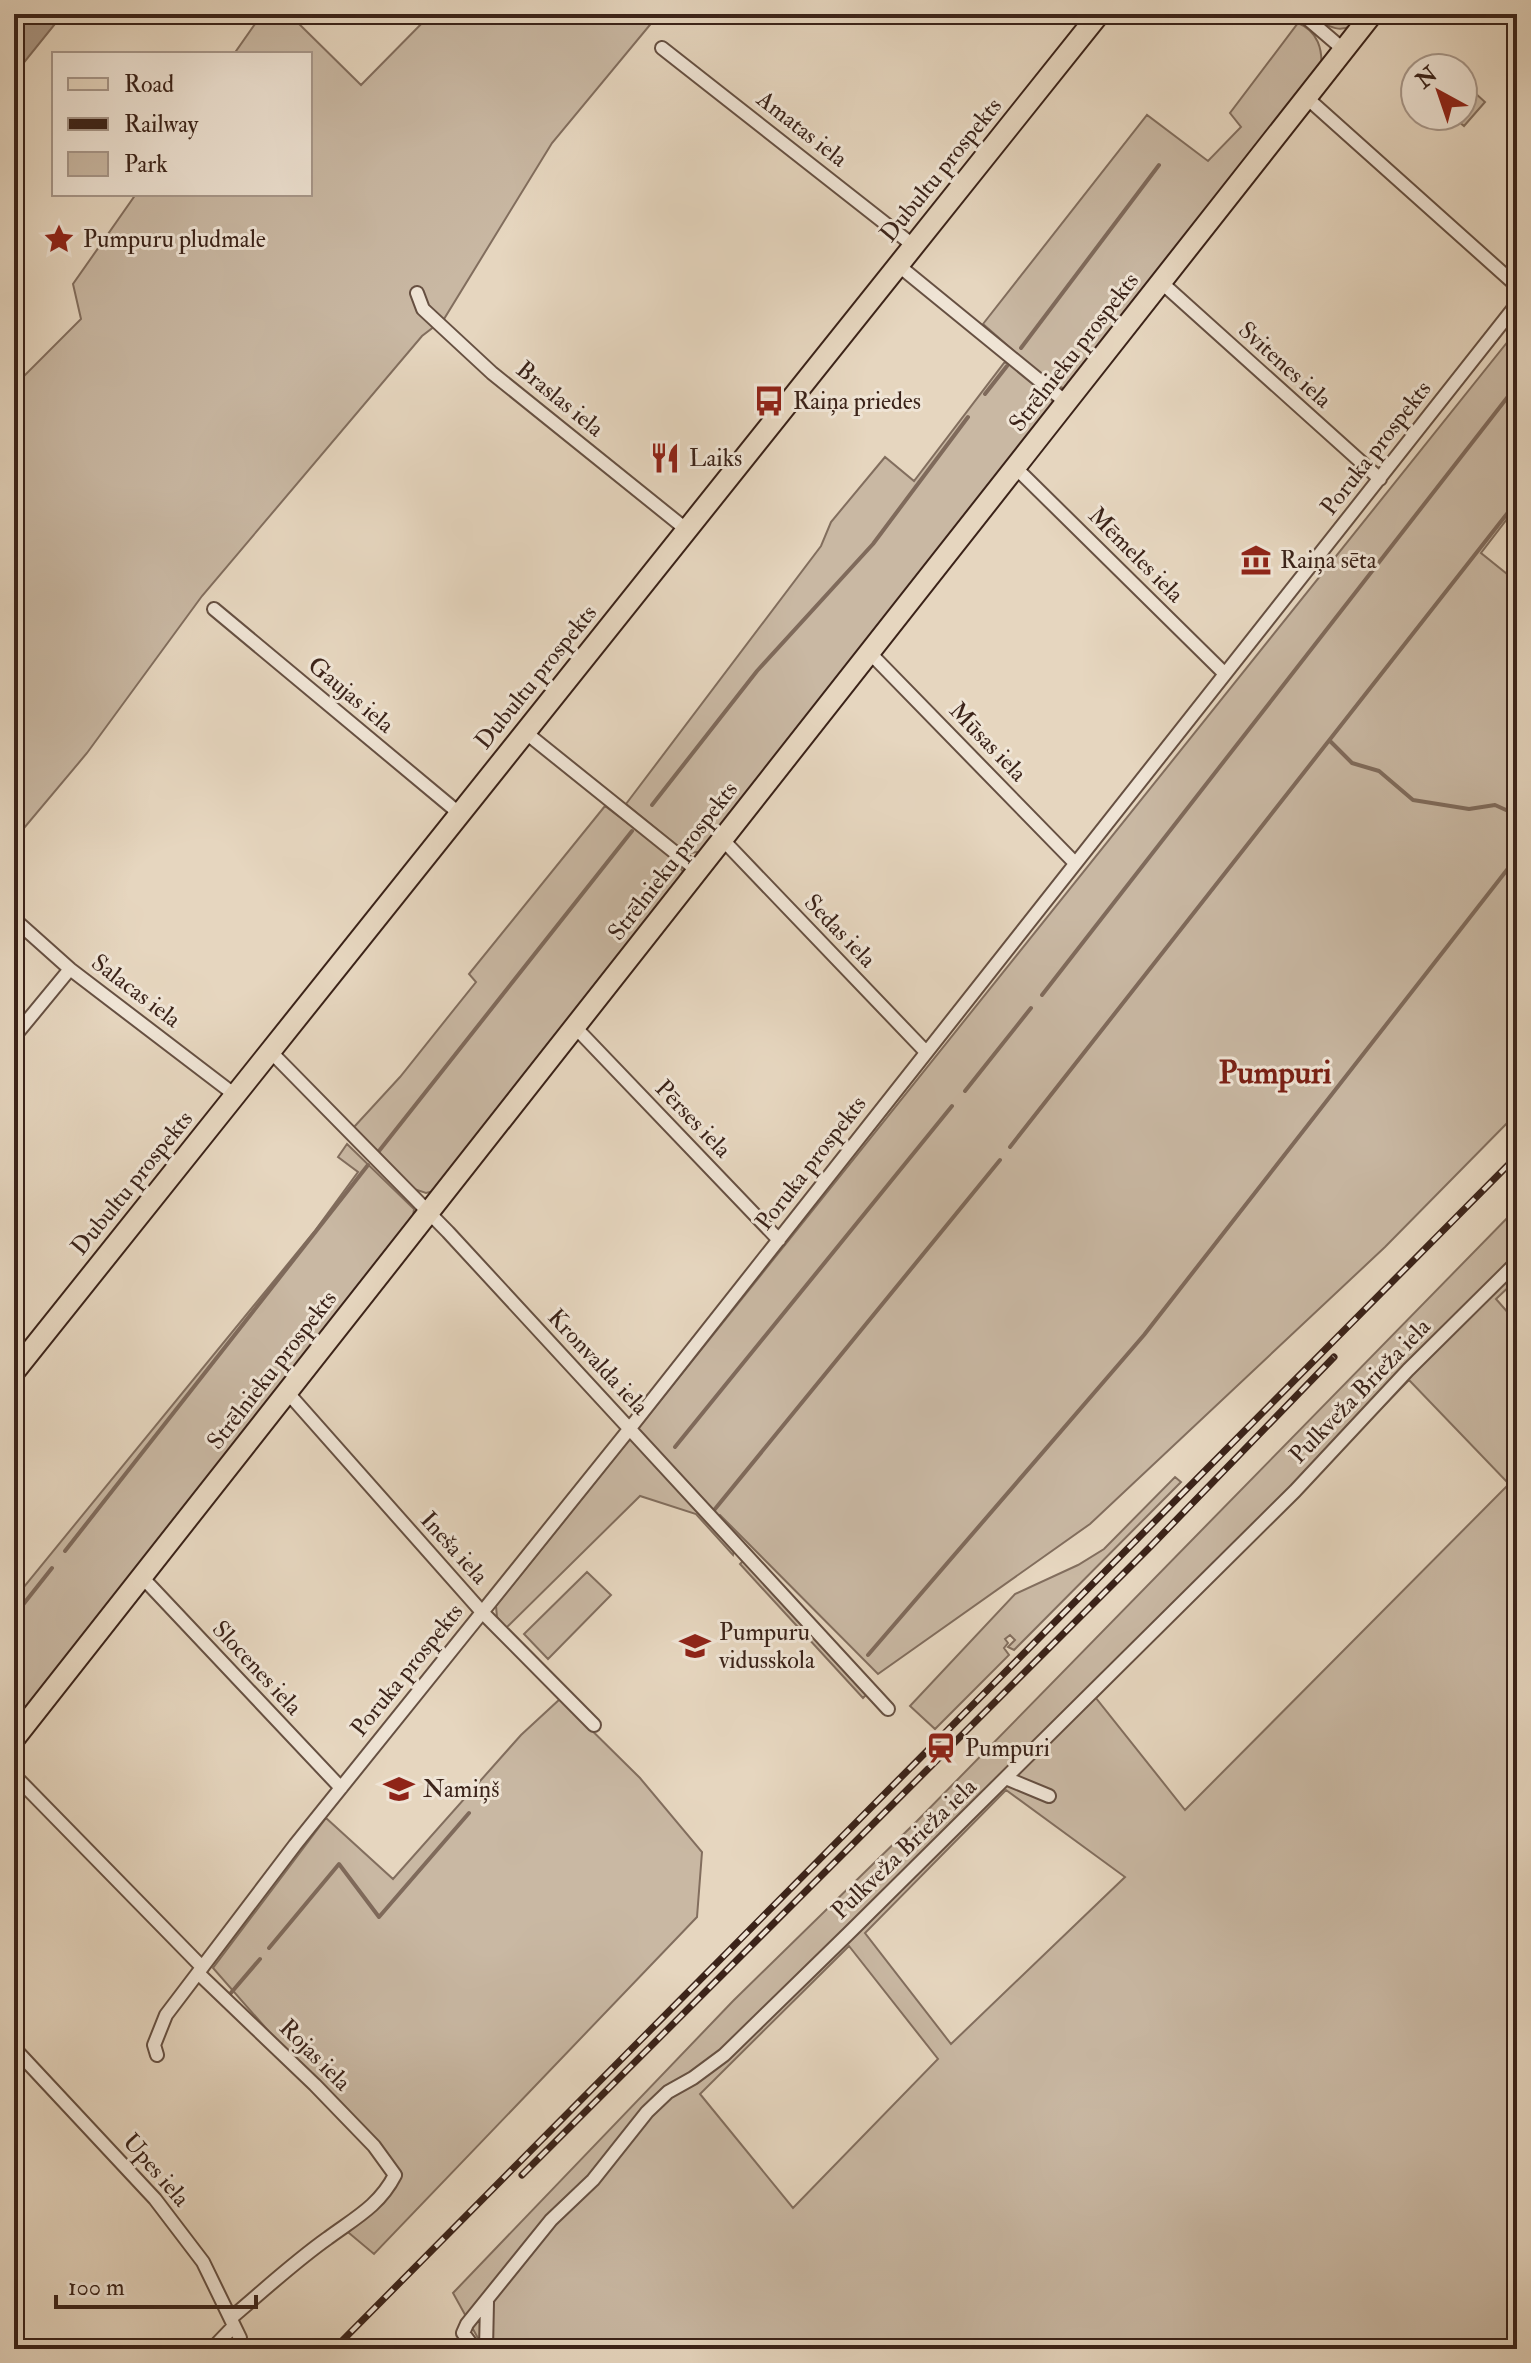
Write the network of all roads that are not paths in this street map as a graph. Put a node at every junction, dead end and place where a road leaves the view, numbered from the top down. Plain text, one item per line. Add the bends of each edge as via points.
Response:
1 (1099, 14) edge
2 (1302, 14) edge
3 (1372, 14) edge
4 (662, 48) dead end
5 (1344, 50) junction
6 (1307, 98) junction
7 (914, 246) junction
8 (898, 265) junction
9 (1162, 283) junction
10 (1517, 286) edge
11 (417, 293) dead end
12 (1517, 304) edge
13 (1067, 403) junction
14 (1016, 468) junction
15 (1380, 479) junction
16 (687, 530) junction
17 (214, 609) dead end
18 (870, 653) junction
19 (1225, 674) junction
20 (525, 732) junction
21 (460, 814) junction
22 (723, 840) junction
23 (1074, 862) junction
24 (698, 871) junction
25 (14, 919) edge
26 (70, 969) junction
27 (575, 1027) junction
28 (14, 1037) edge
29 (270, 1051) junction
30 (926, 1052) junction
31 (235, 1095) junction
32 (429, 1213) junction
33 (779, 1240) junction
34 (1517, 1262) edge
35 (14, 1372) edge
36 (288, 1393) junction
37 (630, 1428) junction
38 (142, 1577) junction
39 (482, 1612) junction
40 (888, 1709) dead end
41 (594, 1725) dead end
42 (14, 1739) edge
43 (14, 1775) edge
44 (1008, 1779) junction
45 (341, 1788) junction
46 (1049, 1796) dead end
47 (200, 1970) junction
48 (14, 2048) edge
49 (157, 2055) dead end
50 (487, 2302) junction
51 (233, 2322) junction
52 (240, 2338) dead end
53 (212, 2349) edge
54 (475, 2349) edge
55 (486, 2349) edge

1 - 7 main road, Dubultu prospekts
2 - 5 street
3 - 5 main road, Strēlnieku prospekts
4 - 7 street, Amatas iela
5 - 6 main road, Strēlnieku prospekts
6 - 9 main road, Strēlnieku prospekts
6 - 10 street
7 - 8 main road, Dubultu prospekts
8 - 13 street
8 - 16 main road, Dubultu prospekts
9 - 13 main road, Strēlnieku prospekts
9 - 15 street, Svitenes iela
11 - 16 street, Braslas iela via 423,309 492,373
12 - 15 street, Poruka prospekts
13 - 14 main road, Strēlnieku prospekts
14 - 18 main road, Strēlnieku prospekts
14 - 19 street, Mēmeles iela
15 - 19 street, Poruka prospekts
16 - 20 main road, Dubultu prospekts
17 - 21 street, Gaujas iela
18 - 22 main road, Strēlnieku prospekts
18 - 23 street, Mūsas iela
19 - 23 street, Poruka prospekts
20 - 21 main road, Dubultu prospekts
20 - 24 street
21 - 29 main road, Dubultu prospekts
22 - 24 main road, Strēlnieku prospekts
22 - 30 street, Sedas iela
23 - 30 street, Poruka prospekts
24 - 27 main road, Strēlnieku prospekts
25 - 26 street, Salacas iela
26 - 28 street
26 - 31 street, Salacas iela
27 - 32 main road, Strēlnieku prospekts
27 - 33 street, Pērses iela
29 - 31 main road, Dubultu prospekts
29 - 32 street, Kronvalda iela
30 - 33 street, Poruka prospekts
31 - 35 main road, Dubultu prospekts
32 - 36 main road, Strēlnieku prospekts
32 - 37 street, Kronvalda iela
33 - 37 street, Poruka prospekts
34 - 44 street, Pulkveža Brieža iela
36 - 38 main road, Strēlnieku prospekts
36 - 39 street, Ineša iela
37 - 39 street, Poruka prospekts
37 - 40 street, Kronvalda iela
38 - 42 main road, Strēlnieku prospekts
38 - 45 street, Slocenes iela
39 - 41 street, Ineša iela
39 - 45 street, Poruka prospekts
43 - 47 street, Rojas iela
44 - 46 street
44 - 50 street, Pulkveža Brieža iela via 724,2055 647,2112
45 - 47 street, Poruka prospekts
47 - 49 street, Poruka prospekts via 159,2025
47 - 51 street, Rojas iela via 374,2146 395,2175 385,2195 359,2219 327,2238
48 - 51 street, Upes iela via 155,2199 203,2262
50 - 54 street, Pulkveža Brieža iela via 463,2333
50 - 55 street
51 - 52 street, Upes iela
51 - 53 street

